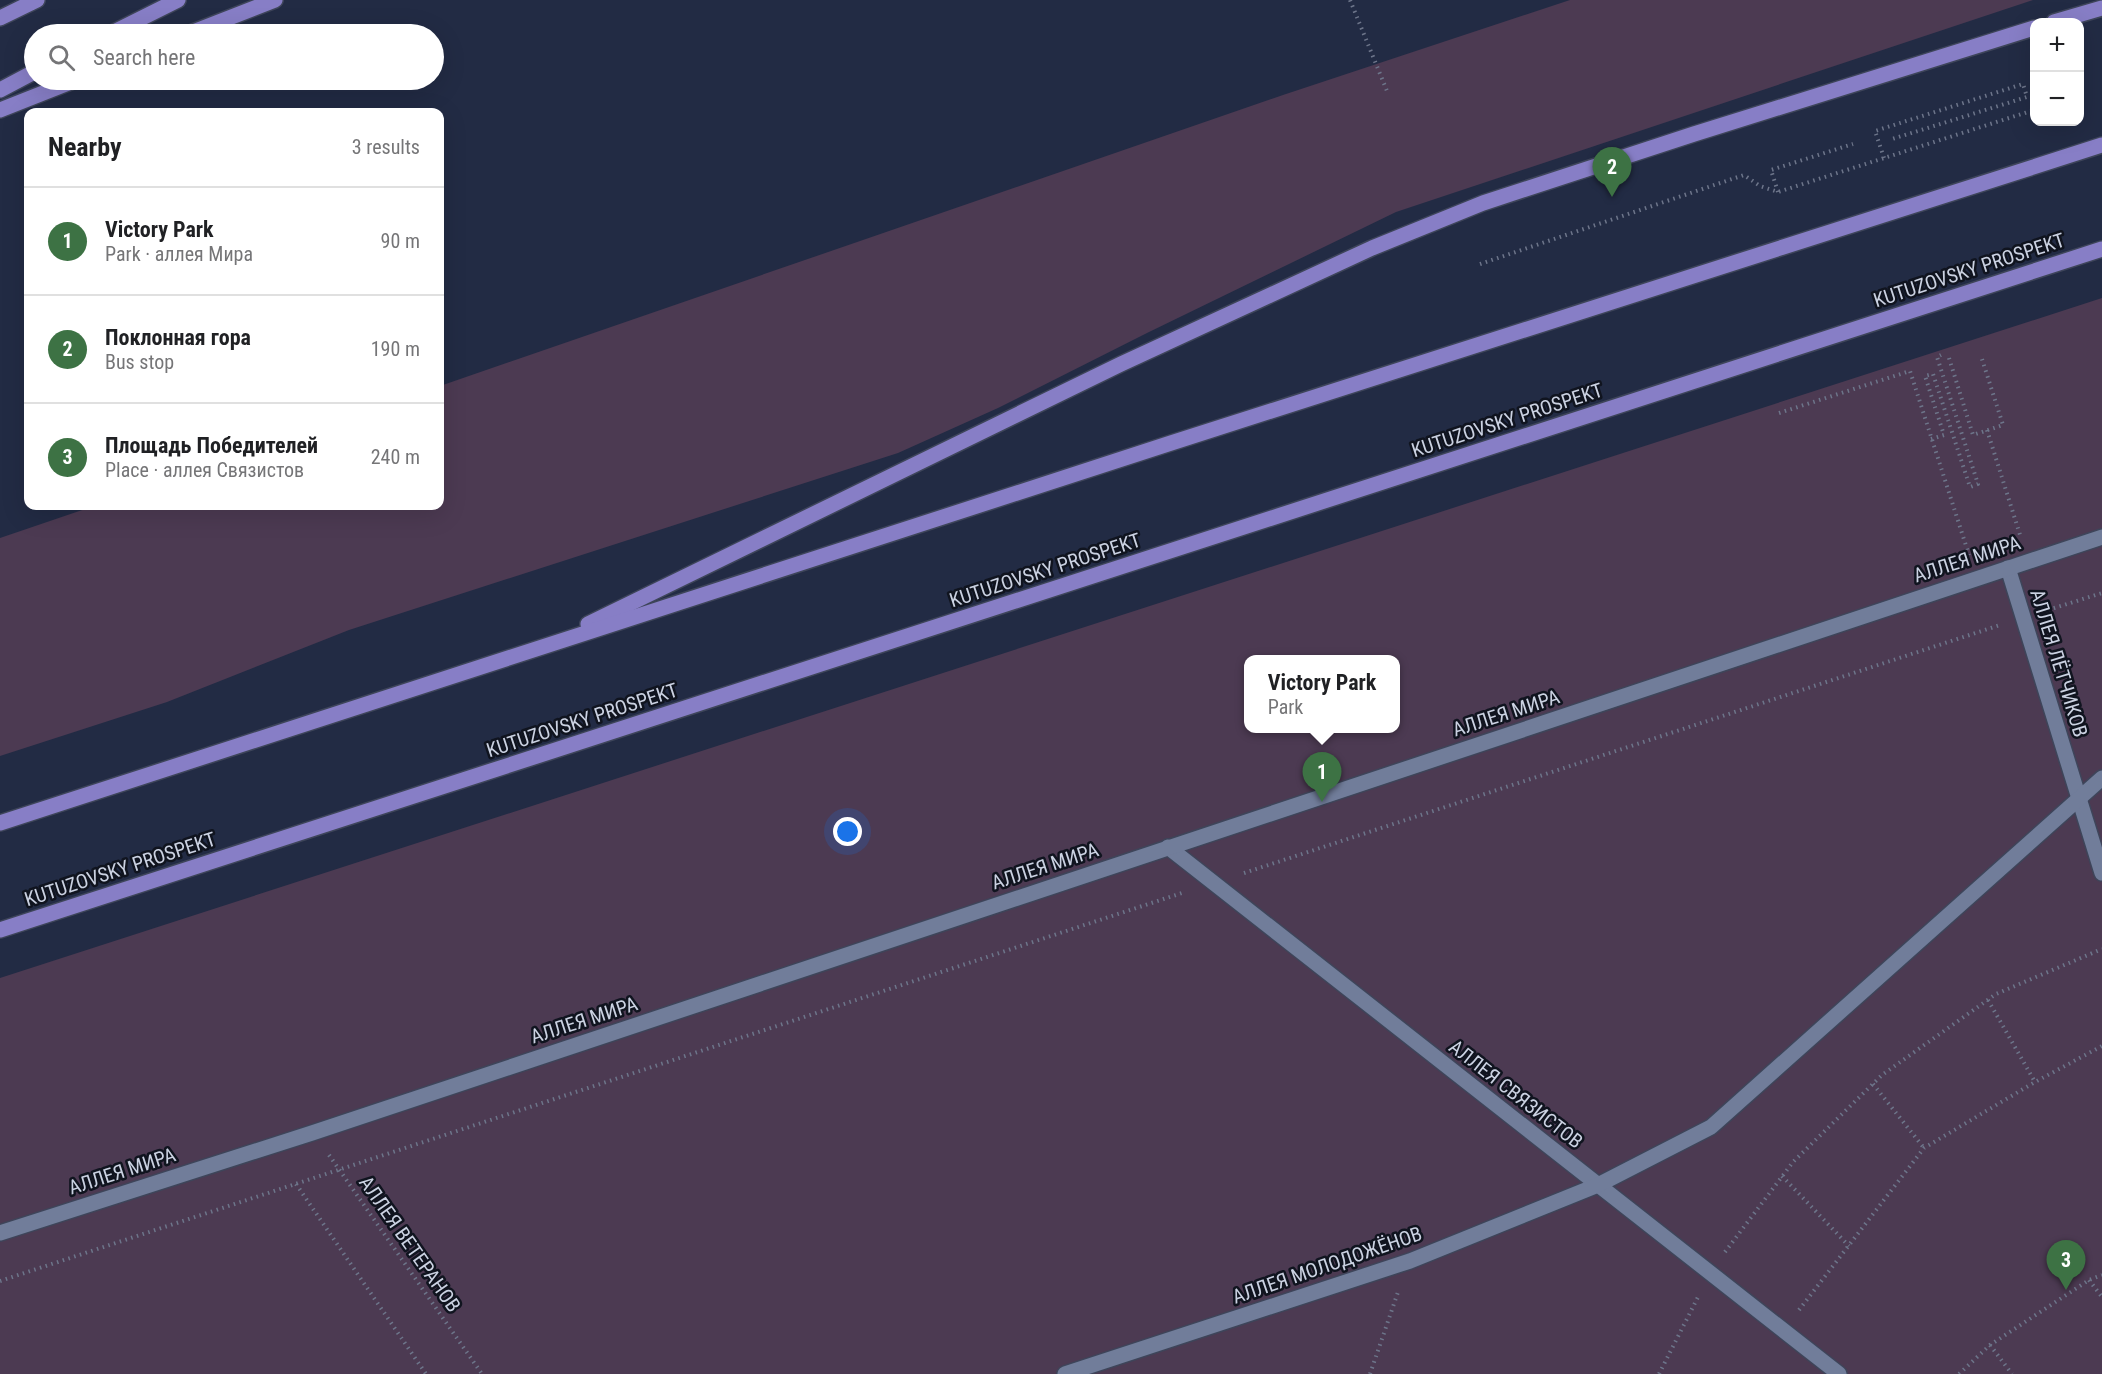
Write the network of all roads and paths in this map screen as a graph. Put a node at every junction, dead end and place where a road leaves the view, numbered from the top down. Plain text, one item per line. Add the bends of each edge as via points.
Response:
1 (37, 0) edge
2 (178, 0) edge
3 (275, 0) edge
4 (1350, 0) edge
5 (2102, 8) edge
6 (0, 18) edge
7 (2068, 18) edge
8 (130, 24) edge
9 (214, 24) edge
10 (2030, 29) edge
11 (24, 77) edge
12 (0, 90) edge
13 (51, 90) edge
14 (1387, 91) dead end
15 (0, 110) edge
16 (2030, 111) edge
17 (1889, 140) dead end
18 (1853, 144) dead end
19 (2102, 145) edge
20 (1884, 158) junction
21 (1778, 192) junction
22 (2102, 249) edge
23 (1480, 264) dead end
24 (1941, 356) dead end
25 (1981, 356) dead end
26 (1949, 358) dead end
27 (1779, 413) dead end
28 (1987, 430) junction
29 (1931, 439) junction
30 (2102, 537) edge
31 (2028, 561) junction
32 (2008, 568) junction
33 (1976, 578) junction
34 (2102, 593) edge
35 (2023, 617) junction
36 (539, 648) junction
37 (2102, 778) edge
38 (2079, 798) junction
39 (0, 823) edge
40 (1168, 847) junction
41 (2102, 873) edge
42 (1214, 883) junction
43 (0, 930) edge
44 (2102, 949) edge
45 (1988, 1000) junction
46 (2102, 1046) edge
47 (2035, 1082) junction
48 (1873, 1084) junction
49 (312, 1133) junction
50 (1924, 1149) junction
51 (340, 1170) junction
52 (1782, 1176) junction
53 (296, 1184) junction
54 (1598, 1185) junction
55 (0, 1233) edge
56 (1849, 1246) junction
57 (1410, 1261) junction
58 (1710, 1272) junction
59 (2102, 1275) edge
60 (2089, 1280) junction
61 (0, 1281) edge
62 (2102, 1297) edge
63 (1783, 1330) junction
64 (1990, 1345) junction
65 (426, 1374) edge
66 (482, 1374) edge
67 (1065, 1374) edge
68 (1370, 1374) edge
69 (1659, 1374) edge
70 (1839, 1374) edge
71 (1959, 1374) edge
72 (2012, 1374) edge

1 - 6 main road
2 - 8 main road
3 - 9 main road
4 - 14 path
5 - 7 main road
10 - 36 main road via 1483,203 1372,248 1111,369
11 - 12 main road
13 - 15 main road
16 - 20 path
17 - 20 path via 2027,97 2023,84 1875,131
18 - 21 path via 1771,170
19 - 36 main road
20 - 21 path
21 - 23 path via 1744,175
22 - 43 main road, KUTUZOVSKY PROSPEKT
24 - 29 path via 1937,357 1978,484 1970,487 1934,374 1925,376 1944,435
25 - 28 path via 2003,425
26 - 28 path via 1973,435
27 - 29 path via 1910,371
28 - 31 path
29 - 33 path
30 - 31 street, АЛЛЕЯ МИРА
31 - 32 street, АЛЛЕЯ МИРА
32 - 33 street, АЛЛЕЯ МИРА
32 - 35 street, АЛЛЕЯ ЛЁТЧИКОВ
33 - 40 street, АЛЛЕЯ МИРА
34 - 35 path
35 - 38 street, АЛЛЕЯ ЛЁТЧИКОВ
35 - 42 path
36 - 39 main road
37 - 38 street, АЛЛЕЯ МОЛОДОЖЁНОВ
38 - 41 street, АЛЛЕЯ ЛЁТЧИКОВ
38 - 54 street, АЛЛЕЯ МОЛОДОЖЁНОВ via 1711,1127
40 - 42 street, АЛЛЕЯ СВЯЗИСТОВ
40 - 49 street, АЛЛЕЯ МИРА
42 - 51 path
42 - 54 street, АЛЛЕЯ СВЯЗИСТОВ
44 - 45 path
45 - 47 path
45 - 48 path
46 - 47 path
47 - 50 path
48 - 50 path
48 - 52 path
49 - 51 path, АЛЛЕЯ ВЕТЕРАНОВ
49 - 55 street, АЛЛЕЯ МИРА
50 - 56 path
51 - 53 path
51 - 66 path, АЛЛЕЯ ВЕТЕРАНОВ
52 - 56 path
52 - 58 path
53 - 61 path
53 - 65 path
54 - 57 street, АЛЛЕЯ МОЛОДОЖЁНОВ
54 - 58 street, АЛЛЕЯ СВЯЗИСТОВ
56 - 63 path
57 - 67 street, АЛЛЕЯ МОЛОДОЖЁНОВ
57 - 68 path
58 - 63 street, АЛЛЕЯ СВЯЗИСТОВ
58 - 69 path
59 - 60 path
60 - 62 path
60 - 64 path
63 - 70 street, АЛЛЕЯ СВЯЗИСТОВ
64 - 71 path
64 - 72 path

